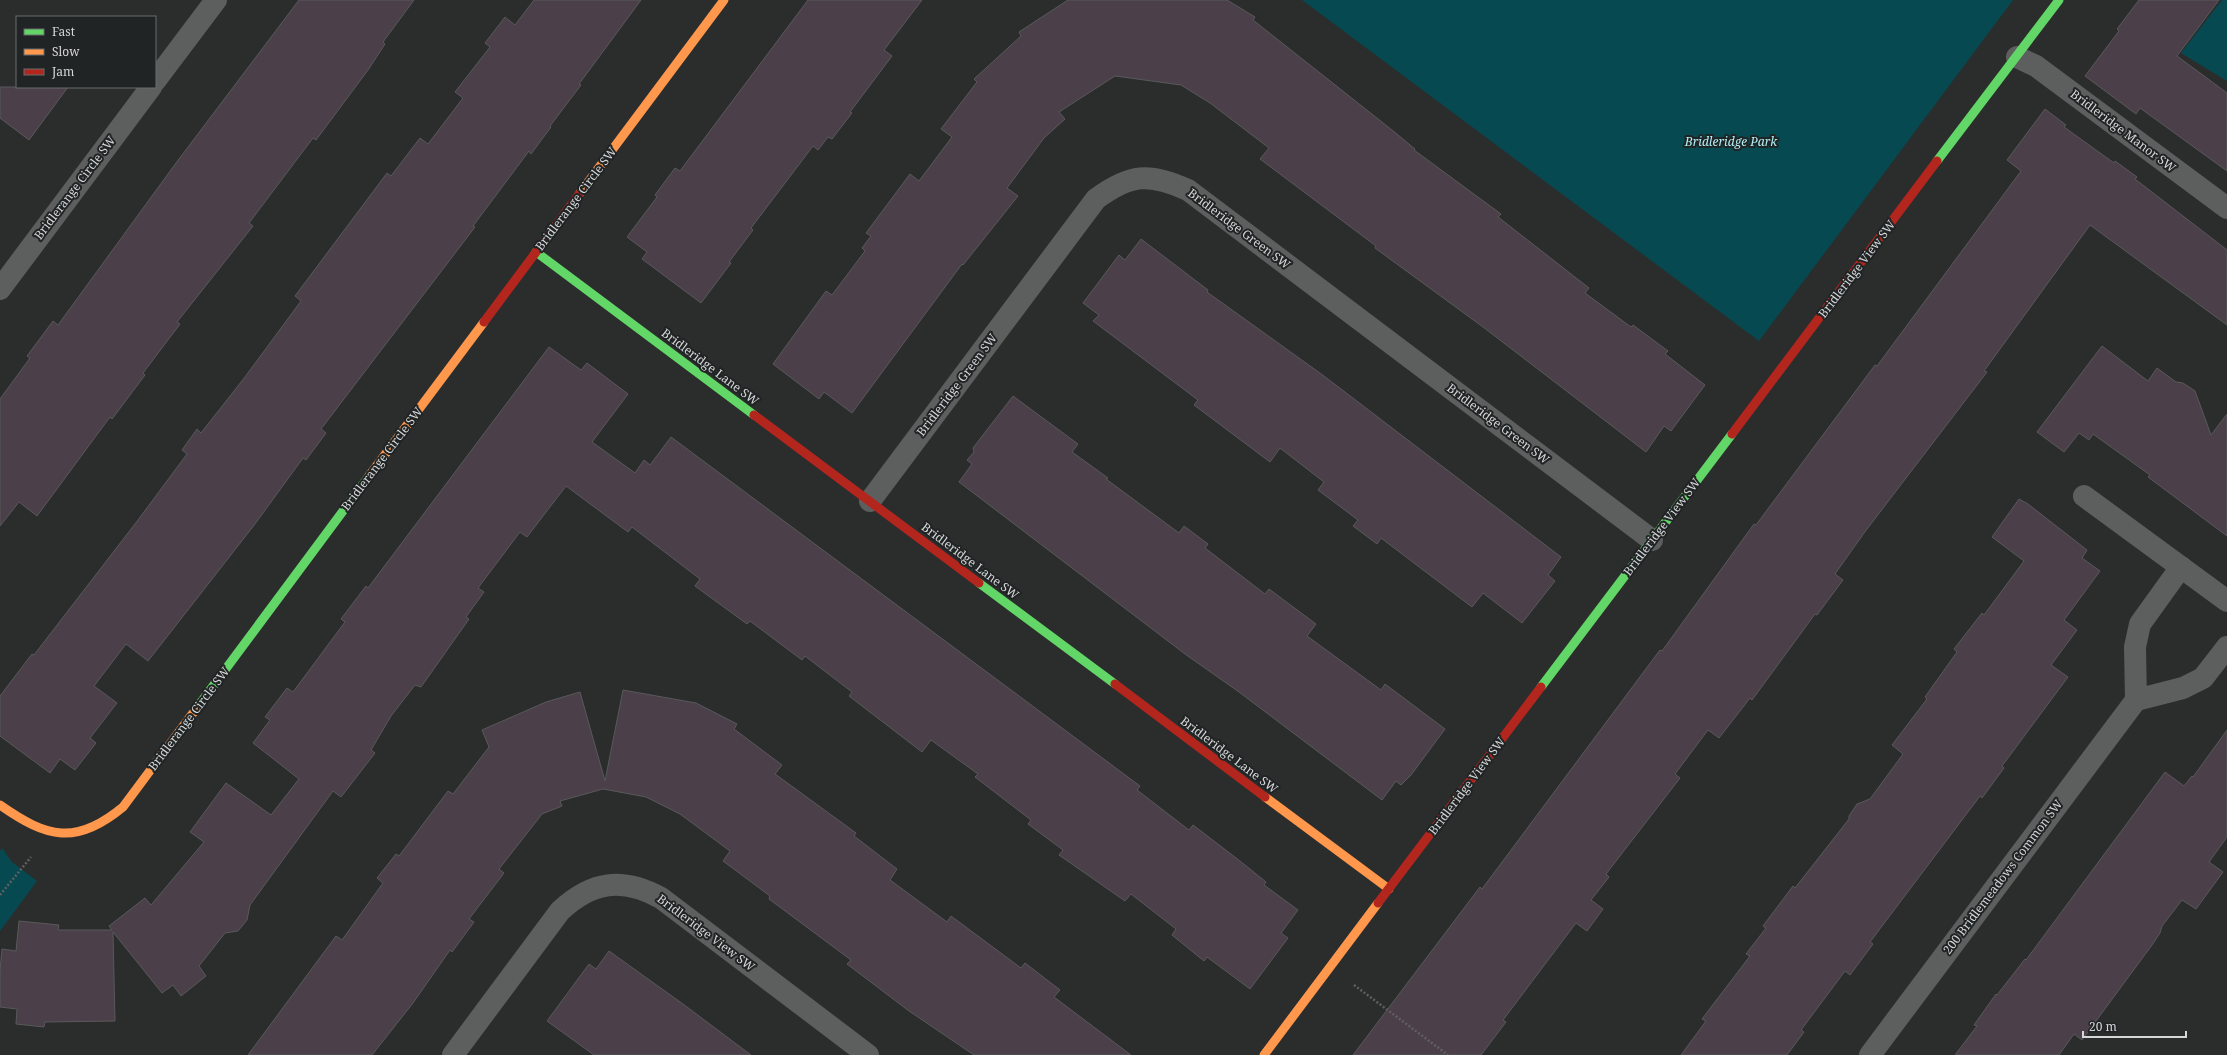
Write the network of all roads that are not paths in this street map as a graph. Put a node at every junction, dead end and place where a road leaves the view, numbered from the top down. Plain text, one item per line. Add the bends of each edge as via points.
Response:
1 (216, 0) edge
2 (724, 0) edge
3 (2059, 0) edge
4 (2017, 57) junction
5 (156, 80) edge
6 (150, 88) edge
7 (2227, 208) edge
8 (536, 252) junction
9 (0, 289) edge
10 (2084, 496) dead end
11 (870, 501) junction
12 (1652, 540) junction
13 (2181, 567) junction
14 (2227, 602) edge
15 (2227, 647) edge
16 (2136, 700) junction
17 (0, 805) edge
18 (1389, 889) junction
19 (453, 1055) edge
20 (868, 1055) edge
21 (1264, 1055) edge
22 (1870, 1055) edge

1 - 5 street
2 - 8 street, Bridlerange Circle SW
3 - 4 street, Bridleridge View SW
4 - 7 street, Bridleridge Manor SW via 2036,66
4 - 12 street, Bridleridge View SW
6 - 9 street, Bridlerange Circle SW
8 - 11 street, Bridleridge Lane SW
8 - 17 street, Bridlerange Circle SW via 123,807 110,820 94,828 64,833 49,832 19,819
10 - 13 street
11 - 12 street, Bridleridge Green SW via 1096,199 1114,186 1150,177 1167,180 1188,190
11 - 18 street, Bridleridge Lane SW
12 - 18 street, Bridleridge View SW
13 - 14 street
13 - 16 street via 2140,624 2135,647
15 - 16 street via 2203,678 2183,688
16 - 22 street, 200 Bridlemeadows Common SW
18 - 21 street, Bridleridge View SW
19 - 20 street, Bridleridge View SW via 560,911 575,897 593,889 621,884 648,891 661,898

